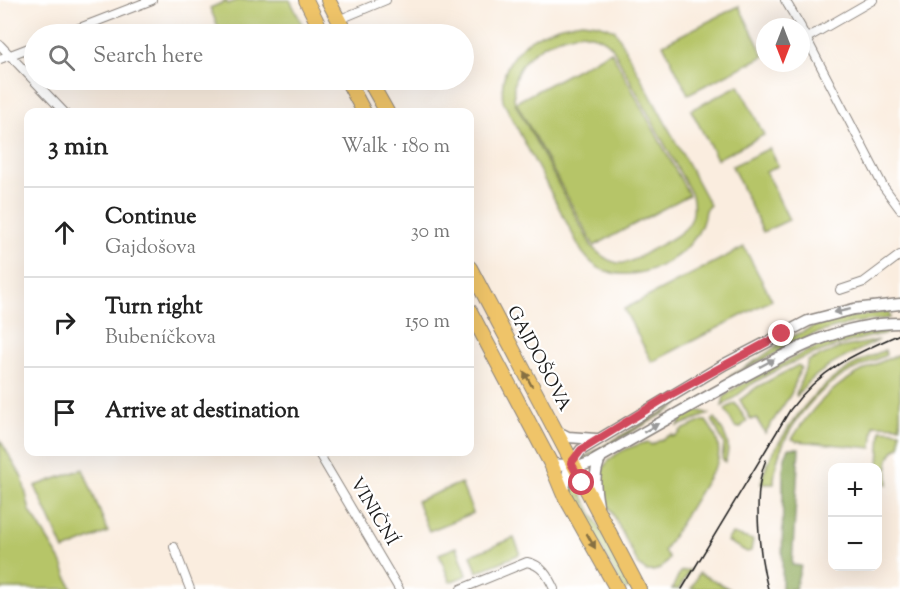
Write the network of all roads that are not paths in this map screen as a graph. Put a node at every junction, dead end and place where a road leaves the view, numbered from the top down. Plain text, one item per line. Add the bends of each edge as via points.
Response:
1 (152, 0) edge
2 (306, 0) edge
3 (328, 0) edge
4 (386, 0) edge
5 (785, 0) edge
6 (873, 0) edge
7 (796, 18) edge
8 (338, 20) junction
9 (90, 24) edge
10 (318, 24) edge
11 (340, 24) edge
12 (810, 36) edge
13 (810, 44) edge
14 (0, 45) edge
15 (24, 50) edge
16 (11, 55) junction
17 (0, 59) edge
18 (24, 69) edge
19 (44, 90) edge
20 (352, 90) edge
21 (375, 90) edge
22 (60, 108) edge
23 (362, 108) edge
24 (385, 108) edge
25 (900, 209) edge
26 (900, 255) edge
27 (474, 276) edge
28 (840, 290) dead end
29 (900, 304) edge
30 (474, 319) edge
31 (900, 323) edge
32 (556, 431) junction
33 (596, 439) junction
34 (320, 456) edge
35 (601, 457) junction
36 (551, 464) junction
37 (571, 465) junction
38 (563, 493) junction
39 (601, 517) junction
40 (174, 548) dead end
41 (190, 589) edge
42 (399, 589) edge
43 (461, 589) edge
44 (554, 589) edge
45 (617, 589) edge
46 (639, 589) edge

1 - 9 street
2 - 10 main road
3 - 8 main road
4 - 8 street
5 - 7 street
6 - 12 street
8 - 11 main road
13 - 25 street via 883,186
14 - 16 street
15 - 16 street
16 - 17 street
16 - 18 street
19 - 22 street
20 - 23 main road
21 - 24 main road
26 - 28 street via 864,282
32 -> 27 main road, GAJDOŠOVA
29 -> 33 street via 854,309 808,321
30 - 36 main road
35 -> 31 street via 808,343 849,330
32 - 33 street via 568,437
32 - 37 main road, GAJDOŠOVA
33 - 37 street via 581,450
34 - 42 street, VINIČNÍ
35 - 37 street via 581,466
35 - 39 street via 595,492
36 - 37 street
36 - 38 main road
37 - 38 street
37 - 39 main road, GAJDOŠOVA
38 -> 45 main road
39 - 46 main road, GAJDOŠOVA
40 - 41 street
43 - 44 street via 527,562 536,564

